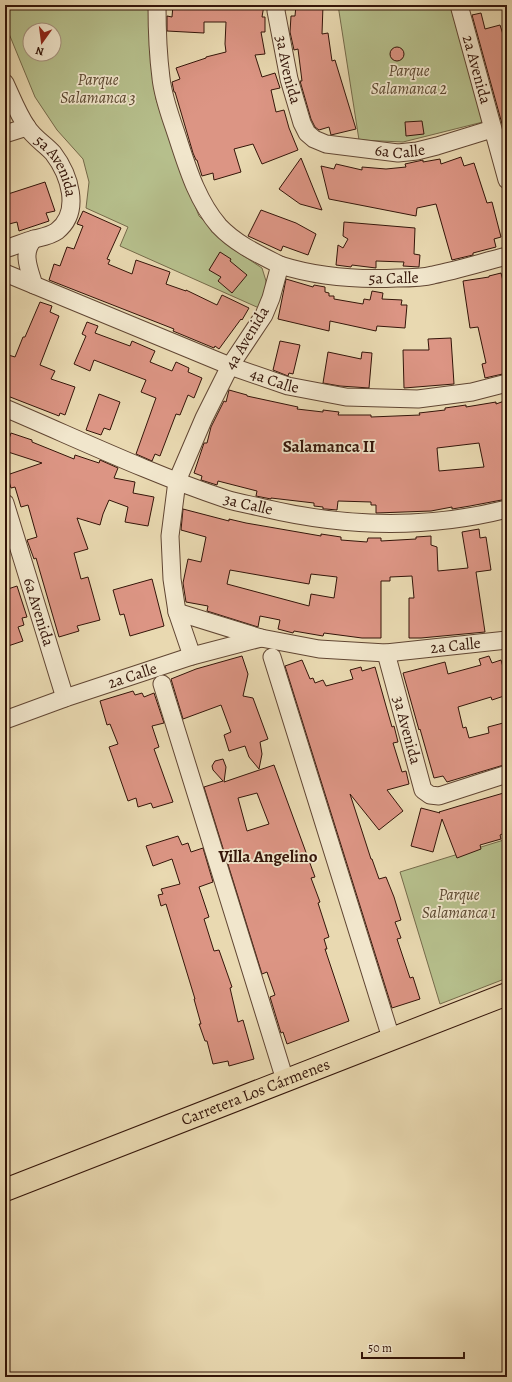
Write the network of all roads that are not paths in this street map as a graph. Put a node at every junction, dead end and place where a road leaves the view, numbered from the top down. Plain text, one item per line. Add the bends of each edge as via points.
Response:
1 (157, 5) edge
2 (277, 5) edge
3 (459, 5) edge
4 (5, 83) edge
5 (27, 128) junction
6 (492, 129) junction
7 (307, 133) joint
8 (5, 134) edge
9 (507, 180) edge
10 (34, 239) junction
11 (5, 249) edge
12 (507, 256) edge
13 (280, 265) junction
14 (5, 273) edge
15 (34, 285) junction
16 (230, 366) junction
17 (507, 383) edge
18 (5, 408) edge
19 (177, 481) junction
20 (5, 503) edge
21 (507, 510) edge
22 (177, 612) junction
23 (261, 638) junction
24 (507, 640) edge
25 (386, 653) junction
26 (192, 656) junction
27 (272, 657) dead end
28 (162, 684) dead end
29 (65, 698) junction
30 (5, 720) edge
31 (507, 774) edge
32 (507, 994) edge
33 (391, 1038) junction
34 (285, 1080) junction
35 (5, 1190) edge

1 - 13 street via 161,78 167,108 195,187 206,208 220,226 242,246
2 - 7 street, 3a Avenida via 289,79
3 - 6 street, 2a Avenida
4 - 5 street, 5a Avenida
5 - 8 street
5 - 10 street, 5a Avenida via 52,152 63,168 70,187 72,204 65,222 58,230
6 - 7 street, 6a Calle via 437,146 398,153 326,144
6 - 9 street, 2a Avenida
10 - 11 street, 5a Avenida
10 - 15 street via 28,245 27,255 28,269
12 - 13 street, 5a Calle via 433,275 377,279 302,272
13 - 16 street, 4a Avenida via 264,315
14 - 15 street, 4a Calle
15 - 16 street, 4a Calle
16 - 17 street, 4a Calle via 288,386 346,397 418,399 472,392
16 - 19 street, 4a Avenida
18 - 19 street, 3a Calle
19 - 21 street, 3a Calle via 227,500 286,514 346,522 437,522
19 - 22 street, 4a Avenida via 170,536
20 - 29 street, 6a Avenida
22 - 23 street, 2a Calle
22 - 26 street, 4a Avenida
23 - 25 street, 2a Calle via 319,649
23 - 26 street, 2a Calle
24 - 25 street, 2a Calle
25 - 31 street, 3a Avenida via 422,790 438,796
26 - 29 street, 2a Calle
27 - 33 street
28 - 34 street
29 - 30 street, 2a Calle
32 - 33 main road, Carretera Los Cármenes
33 - 34 main road, Carretera Los Cármenes
34 - 35 main road, Carretera Los Cármenes

